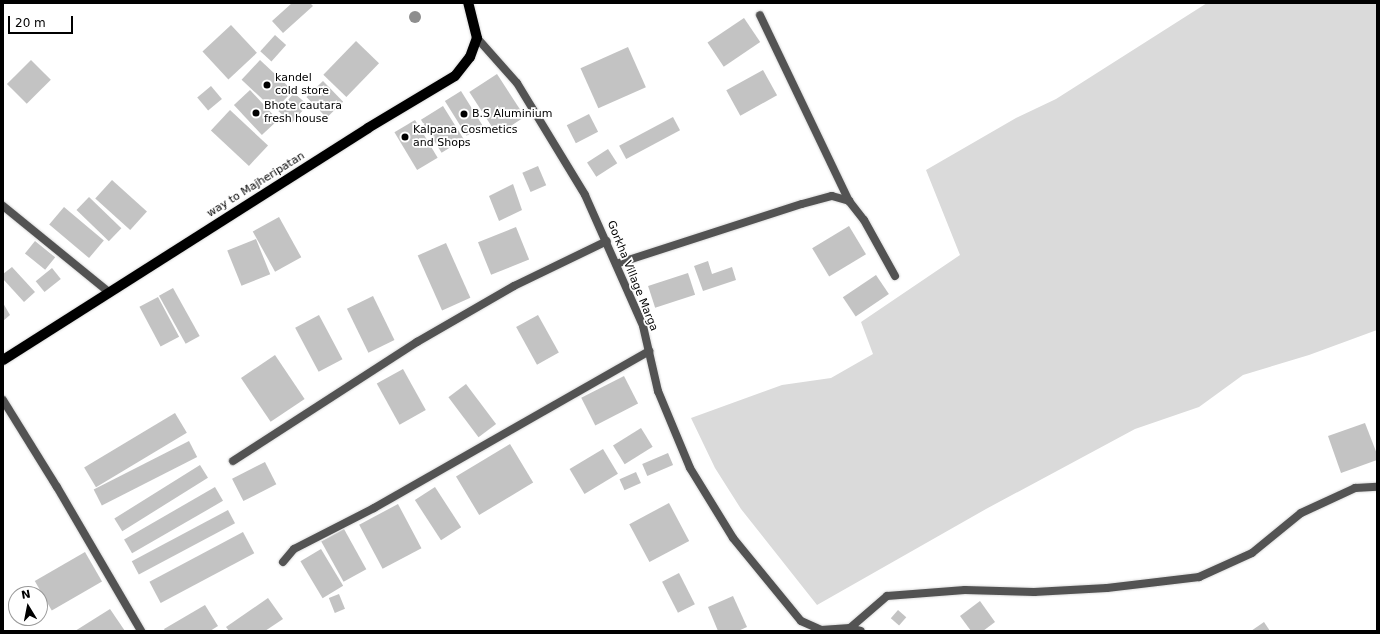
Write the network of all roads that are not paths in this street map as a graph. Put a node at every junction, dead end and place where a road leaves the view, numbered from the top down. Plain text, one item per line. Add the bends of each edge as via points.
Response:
1 (468, 3) edge
2 (760, 15) dead end
3 (477, 38) junction
4 (849, 201) junction
5 (3, 206) edge
6 (607, 241) junction
7 (616, 264) junction
8 (895, 276) dead end
9 (109, 292) junction
10 (649, 351) junction
11 (3, 360) edge
12 (3, 400) edge
13 (233, 461) dead end
14 (1377, 487) edge
15 (283, 562) dead end
16 (850, 628) junction
17 (141, 631) edge
18 (861, 631) edge

1 - 3 main road
2 - 4 street
3 - 6 street, Gorkha Village Marga via 517,83 530,102 586,195
3 - 9 main road, way to Majheripatan via 470,57 455,76 361,132
4 - 7 street via 832,196 802,204
4 - 8 street via 864,220
5 - 9 street
6 - 7 street, Gorkha Village Marga
6 - 13 street via 514,286 417,342
7 - 10 street, Gorkha Village Marga via 643,326
9 - 11 main road, way to Majheripatan
10 - 15 street via 374,508 294,549
10 - 16 street, Gorkha Village Marga via 658,391 690,468 733,538 800,620 821,630
12 - 17 street
14 - 16 street via 1355,488 1301,513 1252,553 1199,577 1107,588 1034,592 965,590 887,596
16 - 18 street, Gorkha Village Marga

